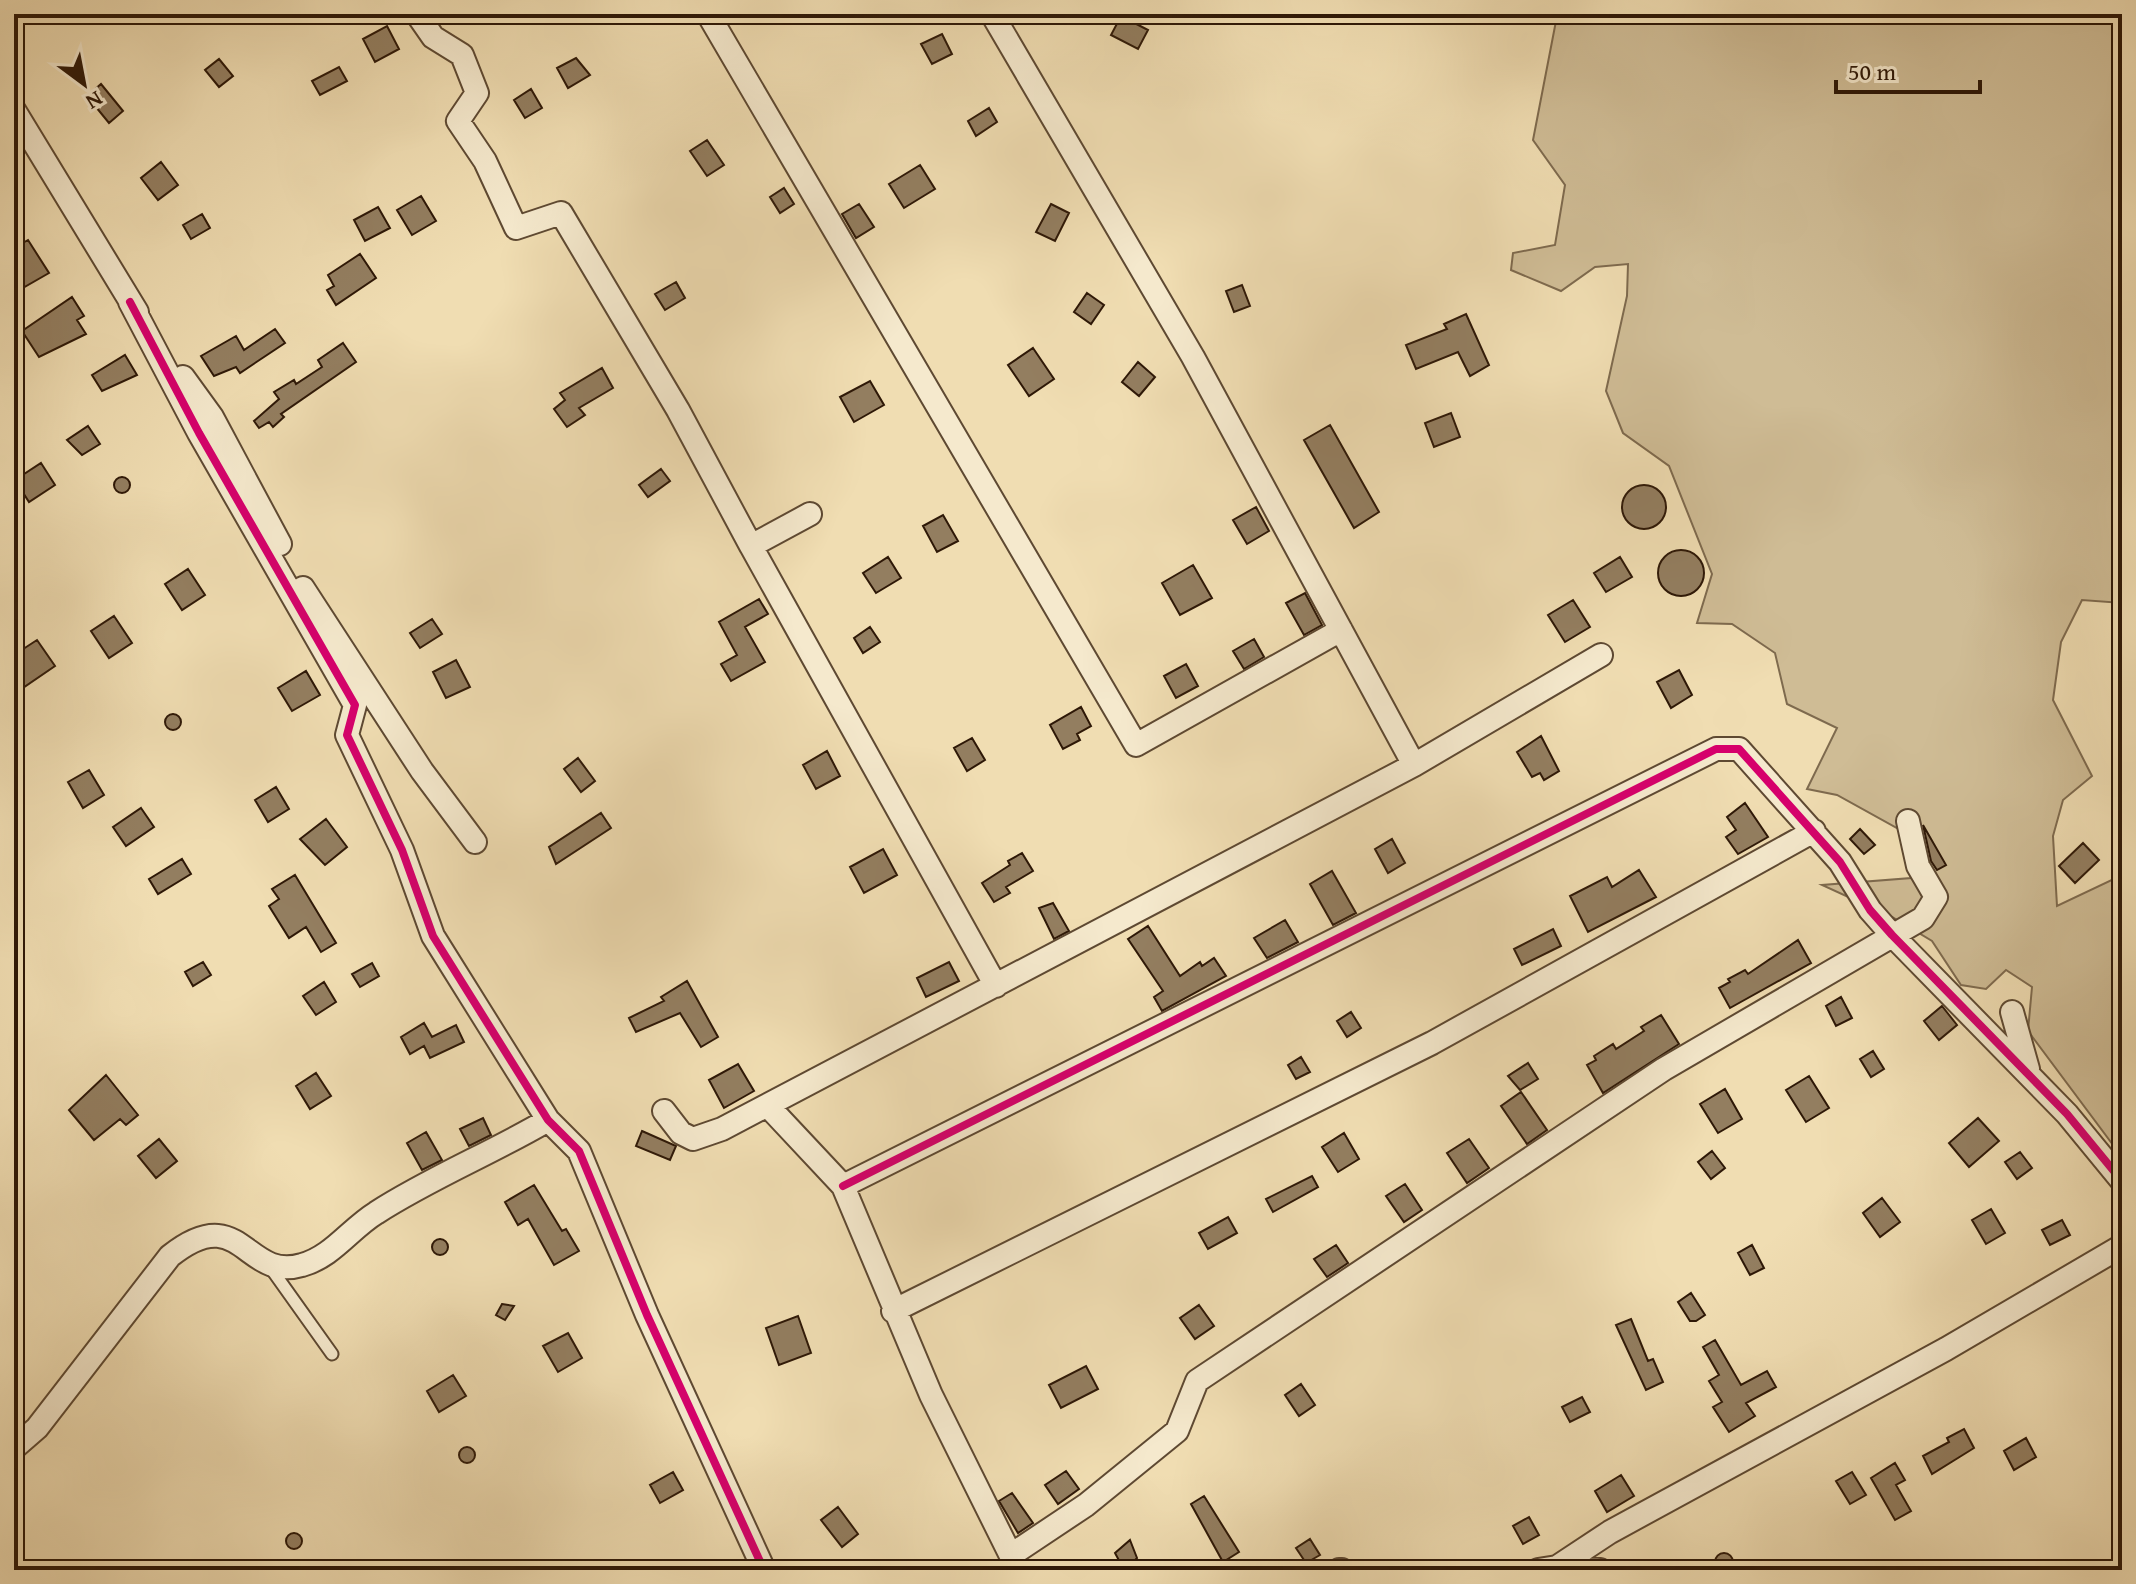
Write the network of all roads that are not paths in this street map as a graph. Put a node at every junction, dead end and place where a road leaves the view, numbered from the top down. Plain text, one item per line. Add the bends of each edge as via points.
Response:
1 (417, 14) edge
2 (708, 14) edge
3 (992, 14) edge
4 (14, 110) edge
5 (130, 302) junction
6 (810, 514) dead end
7 (751, 546) junction
8 (1341, 630) junction
9 (1601, 655) dead end
10 (1414, 765) junction
11 (1908, 821) dead end
12 (1814, 831) junction
13 (475, 842) dead end
14 (1892, 935) junction
15 (996, 986) junction
16 (2012, 1012) dead end
17 (2031, 1077) junction
18 (768, 1106) junction
19 (664, 1111) dead end
20 (548, 1120) junction
21 (2122, 1181) edge
22 (843, 1186) junction
23 (2122, 1246) edge
24 (267, 1263) junction
25 (893, 1311) junction
26 (332, 1354) dead end
27 (14, 1448) edge
28 (1015, 1562) edge
29 (1548, 1569) edge
30 (764, 1570) edge
31 (1600, 1570) edge

1 - 7 street via 433,37 462,55 477,93 458,121 485,161 516,228 561,213
2 - 8 street via 1136,745
3 - 8 street via 1193,357
4 - 5 street
5 - 13 street via 212,417 302,587
5 - 20 street via 355,705 347,735 402,850 433,936
6 - 7 street
7 - 15 street
8 - 10 street
9 - 10 street
10 - 15 street
11 - 14 street via 1918,866 1936,897 1923,918
12 - 14 street
12 - 22 street via 1739,749 1716,749
12 - 25 street via 1432,1043
14 - 17 street
14 - 28 street via 1664,1069 1197,1381 1177,1431
15 - 18 street
16 - 17 street
17 - 21 street
18 - 19 street via 693,1139 681,1133
18 - 22 street
20 - 24 street via 377,1212 330,1252 293,1267
20 - 30 street via 579,1151 647,1315
22 - 25 street
23 - 29 street
24 - 26 lane
24 - 27 street via 225,1237 210,1234 190,1240 170,1256 37,1428
25 - 28 street
29 - 31 street

